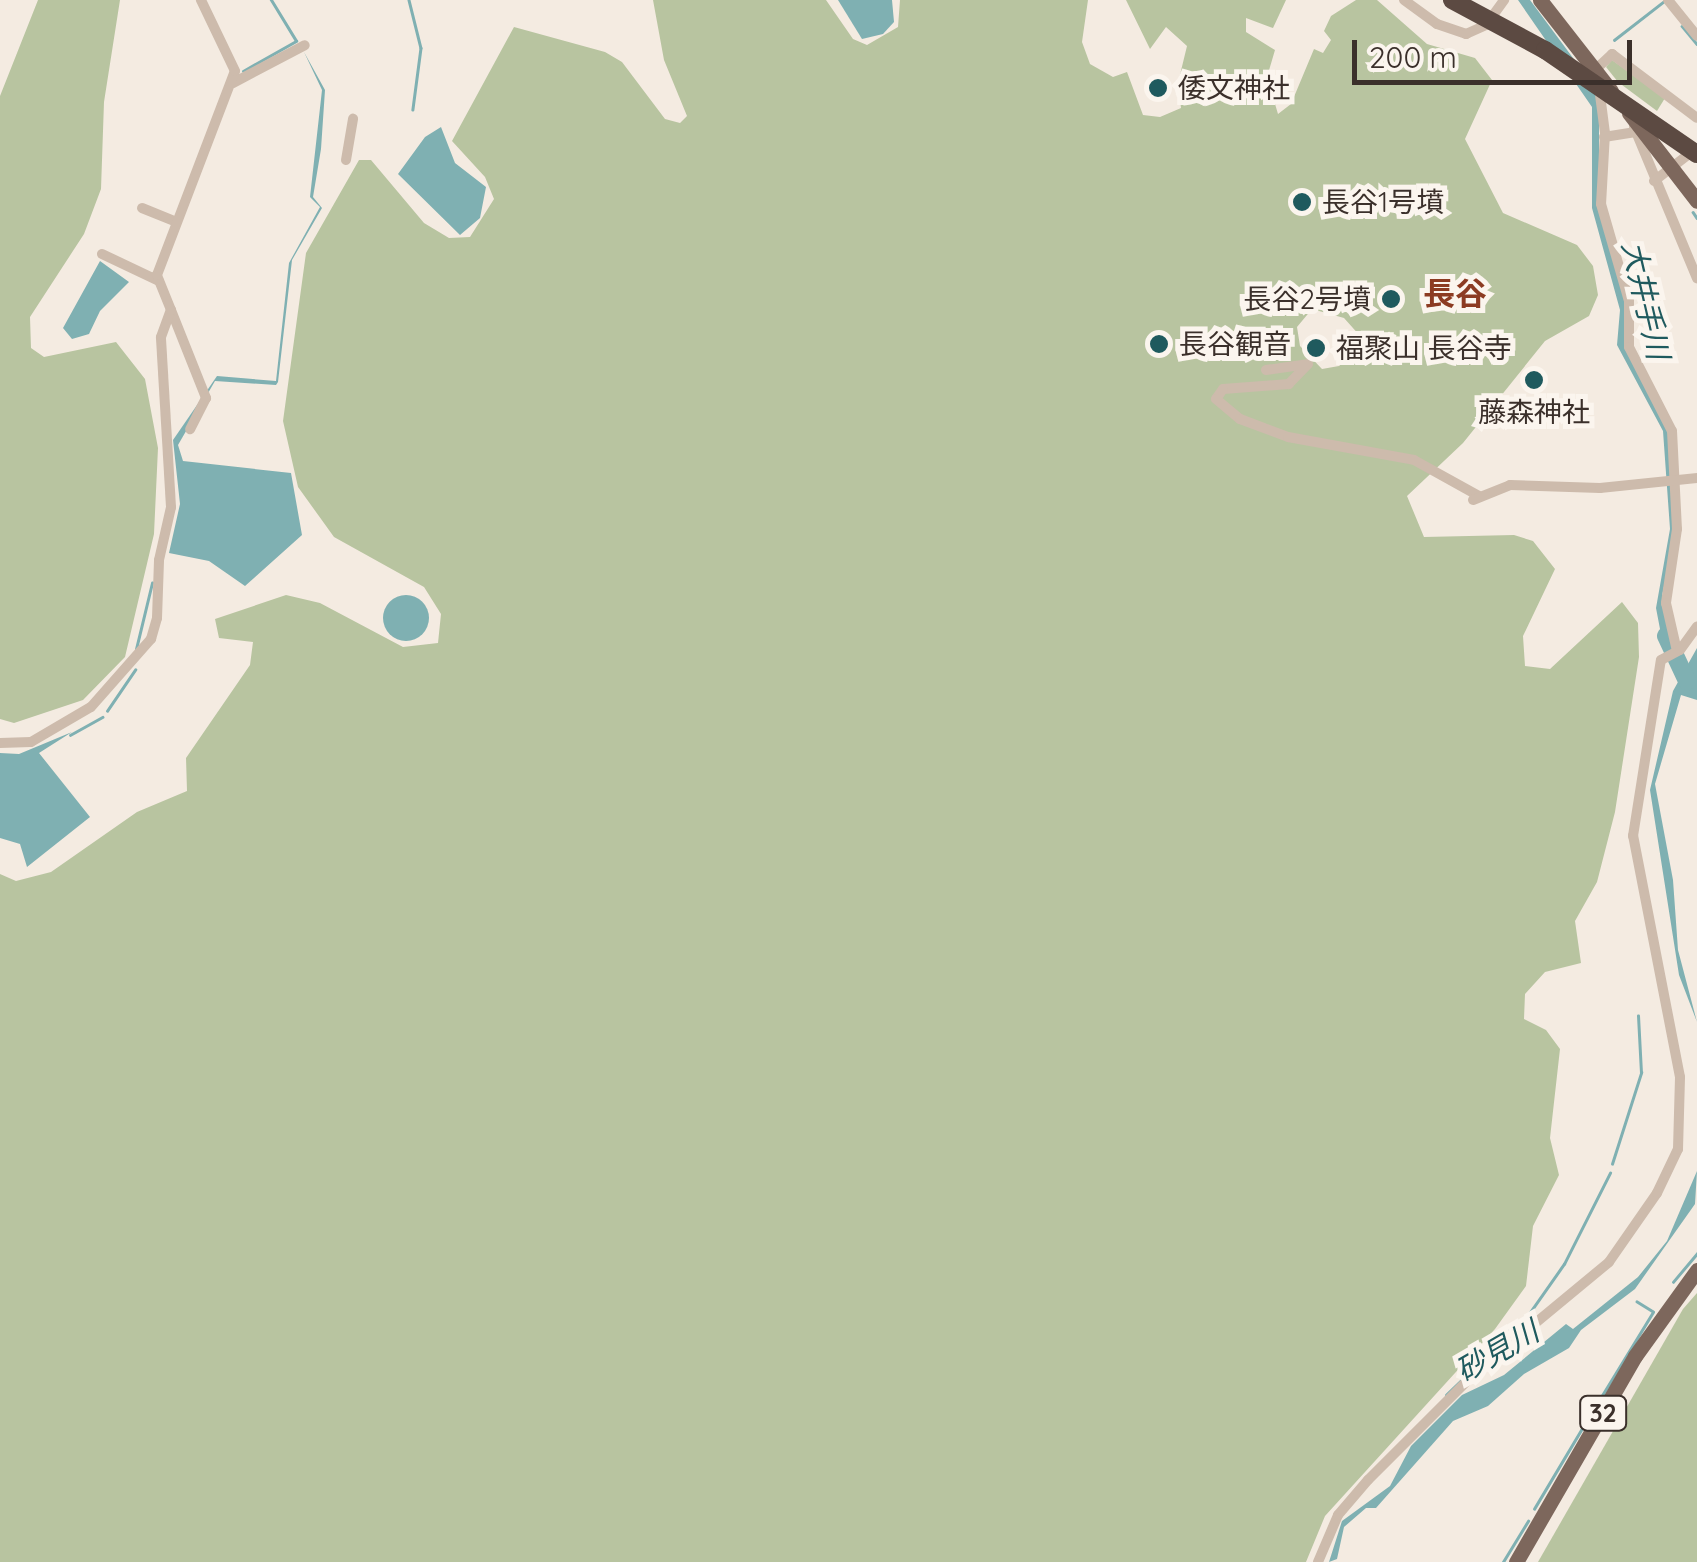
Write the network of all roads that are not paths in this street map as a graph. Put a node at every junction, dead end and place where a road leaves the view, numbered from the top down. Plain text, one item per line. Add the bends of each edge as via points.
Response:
1 (201, 0) edge
2 (1404, 0) edge
3 (1452, 0) edge
4 (1504, 0) edge
5 (1540, 0) edge
6 (1668, 0) edge
7 (1475, 6) edge
8 (1697, 36) edge
9 (306, 45) dead end
10 (1593, 69) junction
11 (234, 83) junction
12 (1630, 114) junction
13 (353, 118) dead end
14 (1697, 118) edge
15 (1636, 132) junction
16 (1604, 137) junction
17 (1697, 150) edge
18 (346, 160) dead end
19 (1673, 166) junction
20 (1654, 181) junction
21 (1697, 201) edge
22 (142, 208) dead end
23 (176, 222) junction
24 (102, 254) dead end
25 (143, 278) junction
26 (1697, 278) edge
27 (159, 281) junction
28 (143, 292) dead end
29 (172, 310) junction
30 (1266, 370) dead end
31 (190, 429) dead end
32 (1697, 478) edge
33 (1672, 480) junction
34 (1697, 626) edge
35 (1672, 653) junction
36 (0, 743) edge
37 (1697, 1270) edge
38 (1318, 1562) edge
39 (1516, 1562) edge

1 - 11 street via 235,70
2 - 4 street via 1437,24 1466,34 1486,25
3 - 7 highway
5 - 10 main road
6 - 8 street
7 - 17 highway via 1548,44
9 - 11 street
10 - 12 main road
10 - 14 street via 1612,54
10 - 16 street
11 - 23 street
12 - 15 street
12 - 19 main road
13 - 18 street
15 - 16 street
15 - 20 street
16 - 33 street via 1602,204 1629,300 1630,354 1665,408
17 - 19 street
19 - 20 street
19 - 21 main road
20 - 26 street
22 - 23 street
23 - 27 street
24 - 25 street
25 - 27 street
25 - 28 street
27 - 29 street
29 - 31 street via 206,398
29 - 36 street via 161,337 171,506 151,639 92,708 31,742
30 - 33 street via 1308,364 1290,384 1223,390 1216,399 1240,418 1288,437 1414,460 1476,498 1510,484 1600,488
32 - 33 street
33 - 35 street via 1666,596
34 - 35 street
35 - 38 street via 1632,836 1684,1101 1678,1149 1609,1262 1475,1374 1368,1480 1338,1515
37 - 39 main road, 32 via 1634,1356

